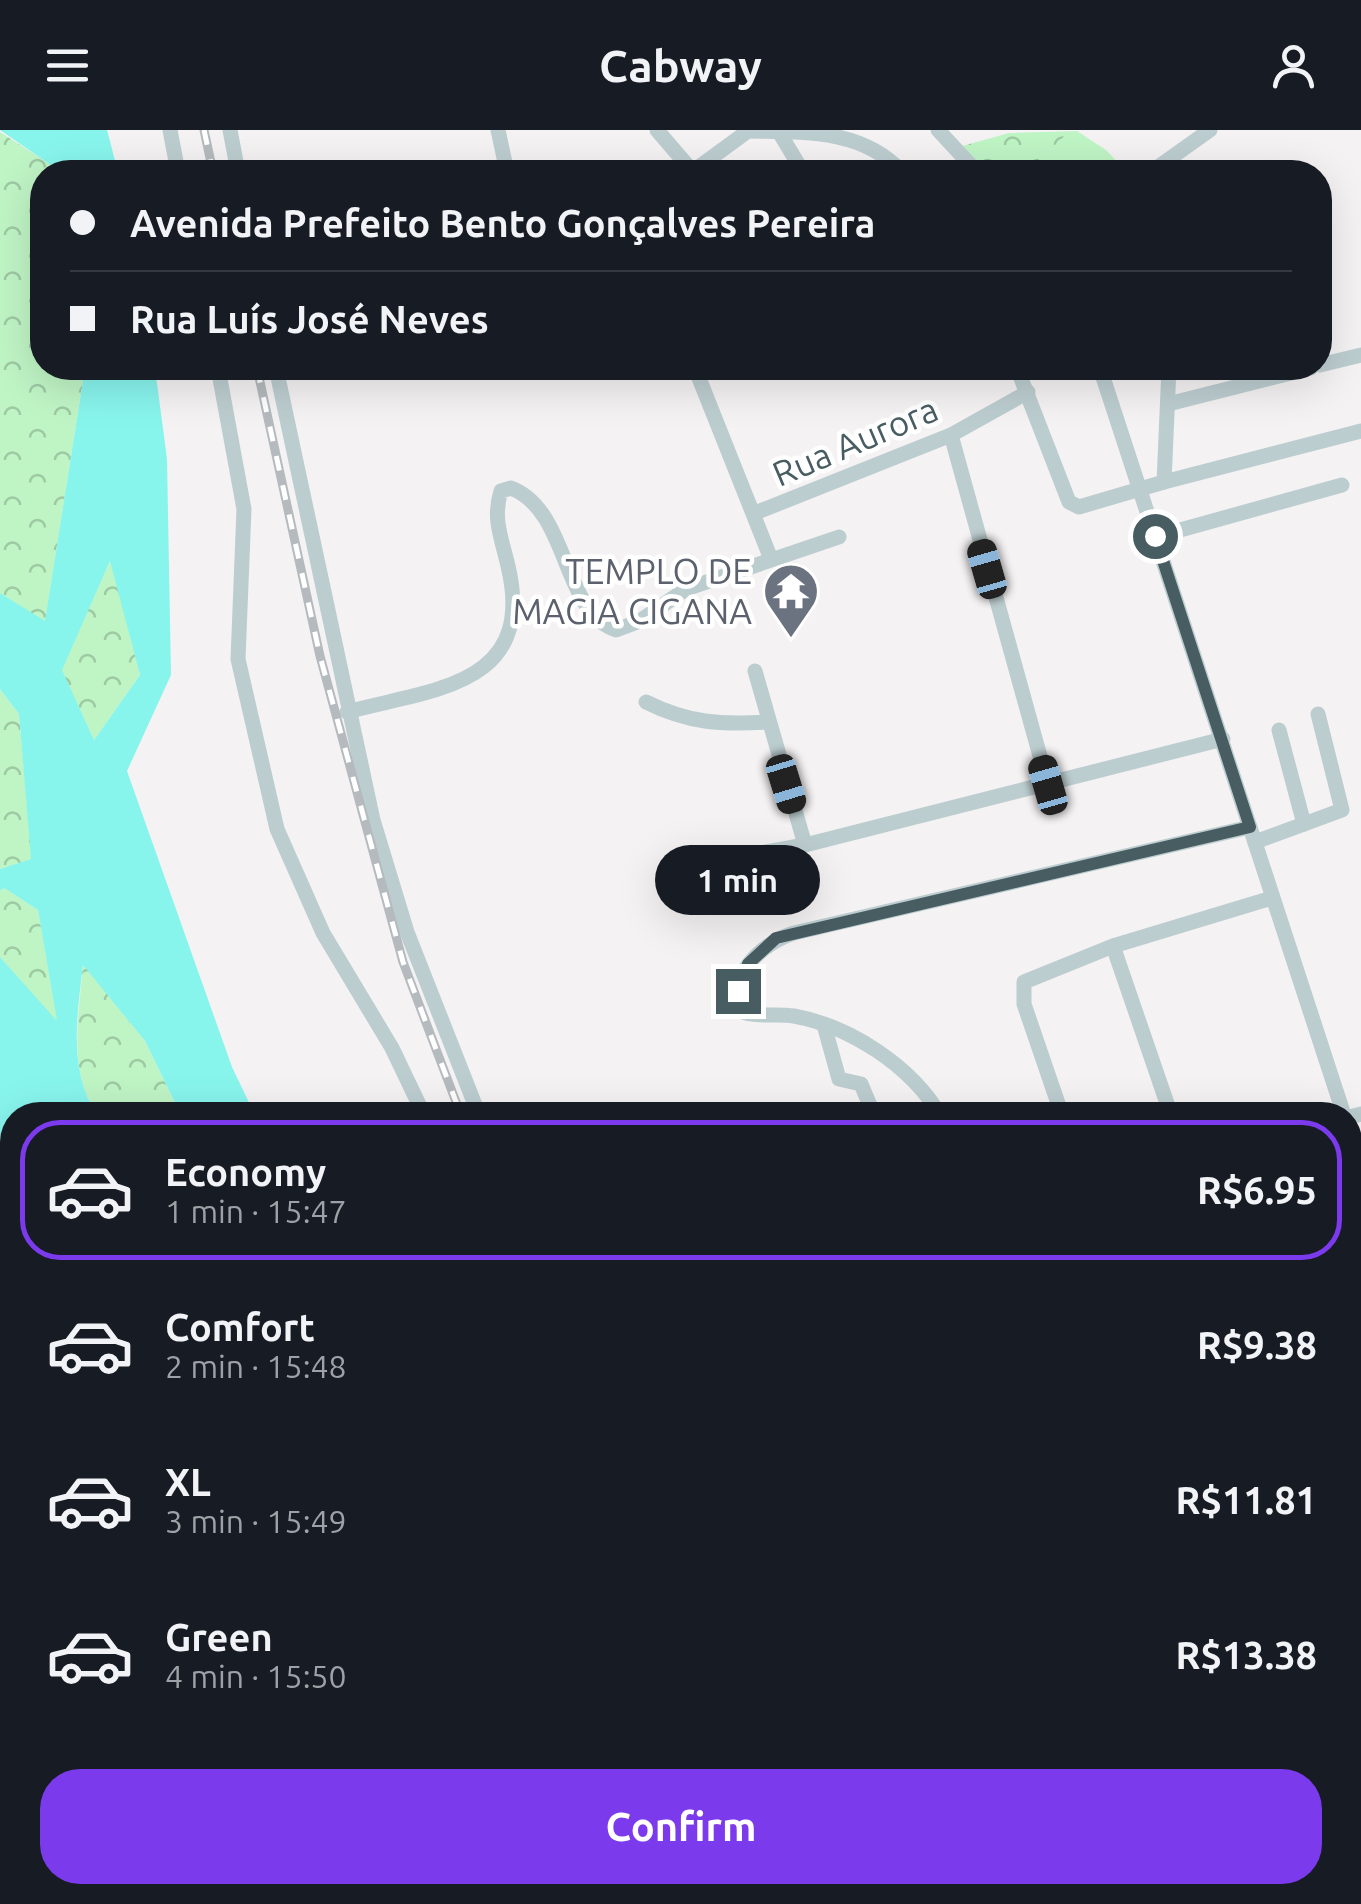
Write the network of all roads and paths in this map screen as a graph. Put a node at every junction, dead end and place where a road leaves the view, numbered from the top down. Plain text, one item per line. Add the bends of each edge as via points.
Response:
1 (170, 130) edge
2 (230, 130) edge
3 (498, 130) edge
4 (657, 130) edge
5 (748, 130) edge
6 (938, 130) edge
7 (1210, 130) edge
8 (779, 132) edge
9 (176, 160) edge
10 (236, 160) edge
11 (504, 160) edge
12 (682, 160) edge
13 (708, 160) edge
14 (796, 160) edge
15 (893, 160) edge
16 (966, 160) edge
17 (1168, 160) edge
18 (1361, 355) edge
19 (1332, 362) edge
20 (220, 380) edge
21 (278, 380) edge
22 (700, 380) edge
23 (1022, 380) edge
24 (1104, 380) edge
25 (1169, 380) edge
26 (1263, 380) edge
27 (1028, 392) junction
28 (1168, 404) junction
29 (1361, 431) edge
30 (950, 435) junction
31 (1164, 482) junction
32 (1342, 486) dead end
33 (1140, 489) junction
34 (755, 513) junction
35 (1155, 536) junction
36 (839, 537) dead end
37 (772, 559) junction
38 (756, 671) dead end
39 (646, 702) dead end
40 (346, 712) junction
41 (1318, 714) dead end
42 (768, 722) junction
43 (1279, 730) dead end
44 (1222, 739) junction
45 (1048, 785) junction
46 (1304, 824) junction
47 (1252, 834) junction
48 (806, 845) junction
49 (722, 860) dead end
50 (1272, 898) junction
51 (1113, 946) junction
52 (824, 1025) junction
53 (418, 1102) edge
54 (474, 1102) edge
55 (869, 1102) edge
56 (933, 1102) edge
57 (1058, 1102) edge
58 (1167, 1102) edge
59 (1342, 1102) edge

1 - 9 street
2 - 10 street
3 - 11 street
4 - 12 street
5 - 8 street
5 - 13 street
6 - 16 street
7 - 17 street
8 - 14 street
8 - 15 street via 866,136
18 - 19 street
20 - 53 street via 244,509 238,658 277,829 322,933
21 - 40 street
22 - 34 street
23 - 27 street
24 - 33 street
25 - 28 street
26 - 28 street
27 - 30 street, Rua Aurora
27 - 33 street via 1073,506
28 - 31 street
29 - 31 street
30 - 34 street, Rua Aurora
30 - 45 street
31 - 33 street
32 - 35 street
33 - 35 street
34 - 37 street
35 - 44 street
36 - 37 street
37 - 40 street via 686,588 616,630 591,610 553,528 527,494 501,491 495,508 511,618 506,643 490,666 466,679
38 - 42 street
39 - 42 street via 678,718 717,725
40 - 54 street via 407,932
41 - 46 street via 1343,806
42 - 48 street
43 - 46 street
44 - 45 street
44 - 47 street
45 - 48 street
46 - 47 street
47 - 50 street
47 - 52 street via 776,938 748,964 737,1007 744,1014
48 - 49 street
50 - 51 street
50 - 59 street
51 - 57 street via 1030,976 1022,988
51 - 58 street
52 - 55 street via 840,1079 861,1084
52 - 56 street via 855,1037

